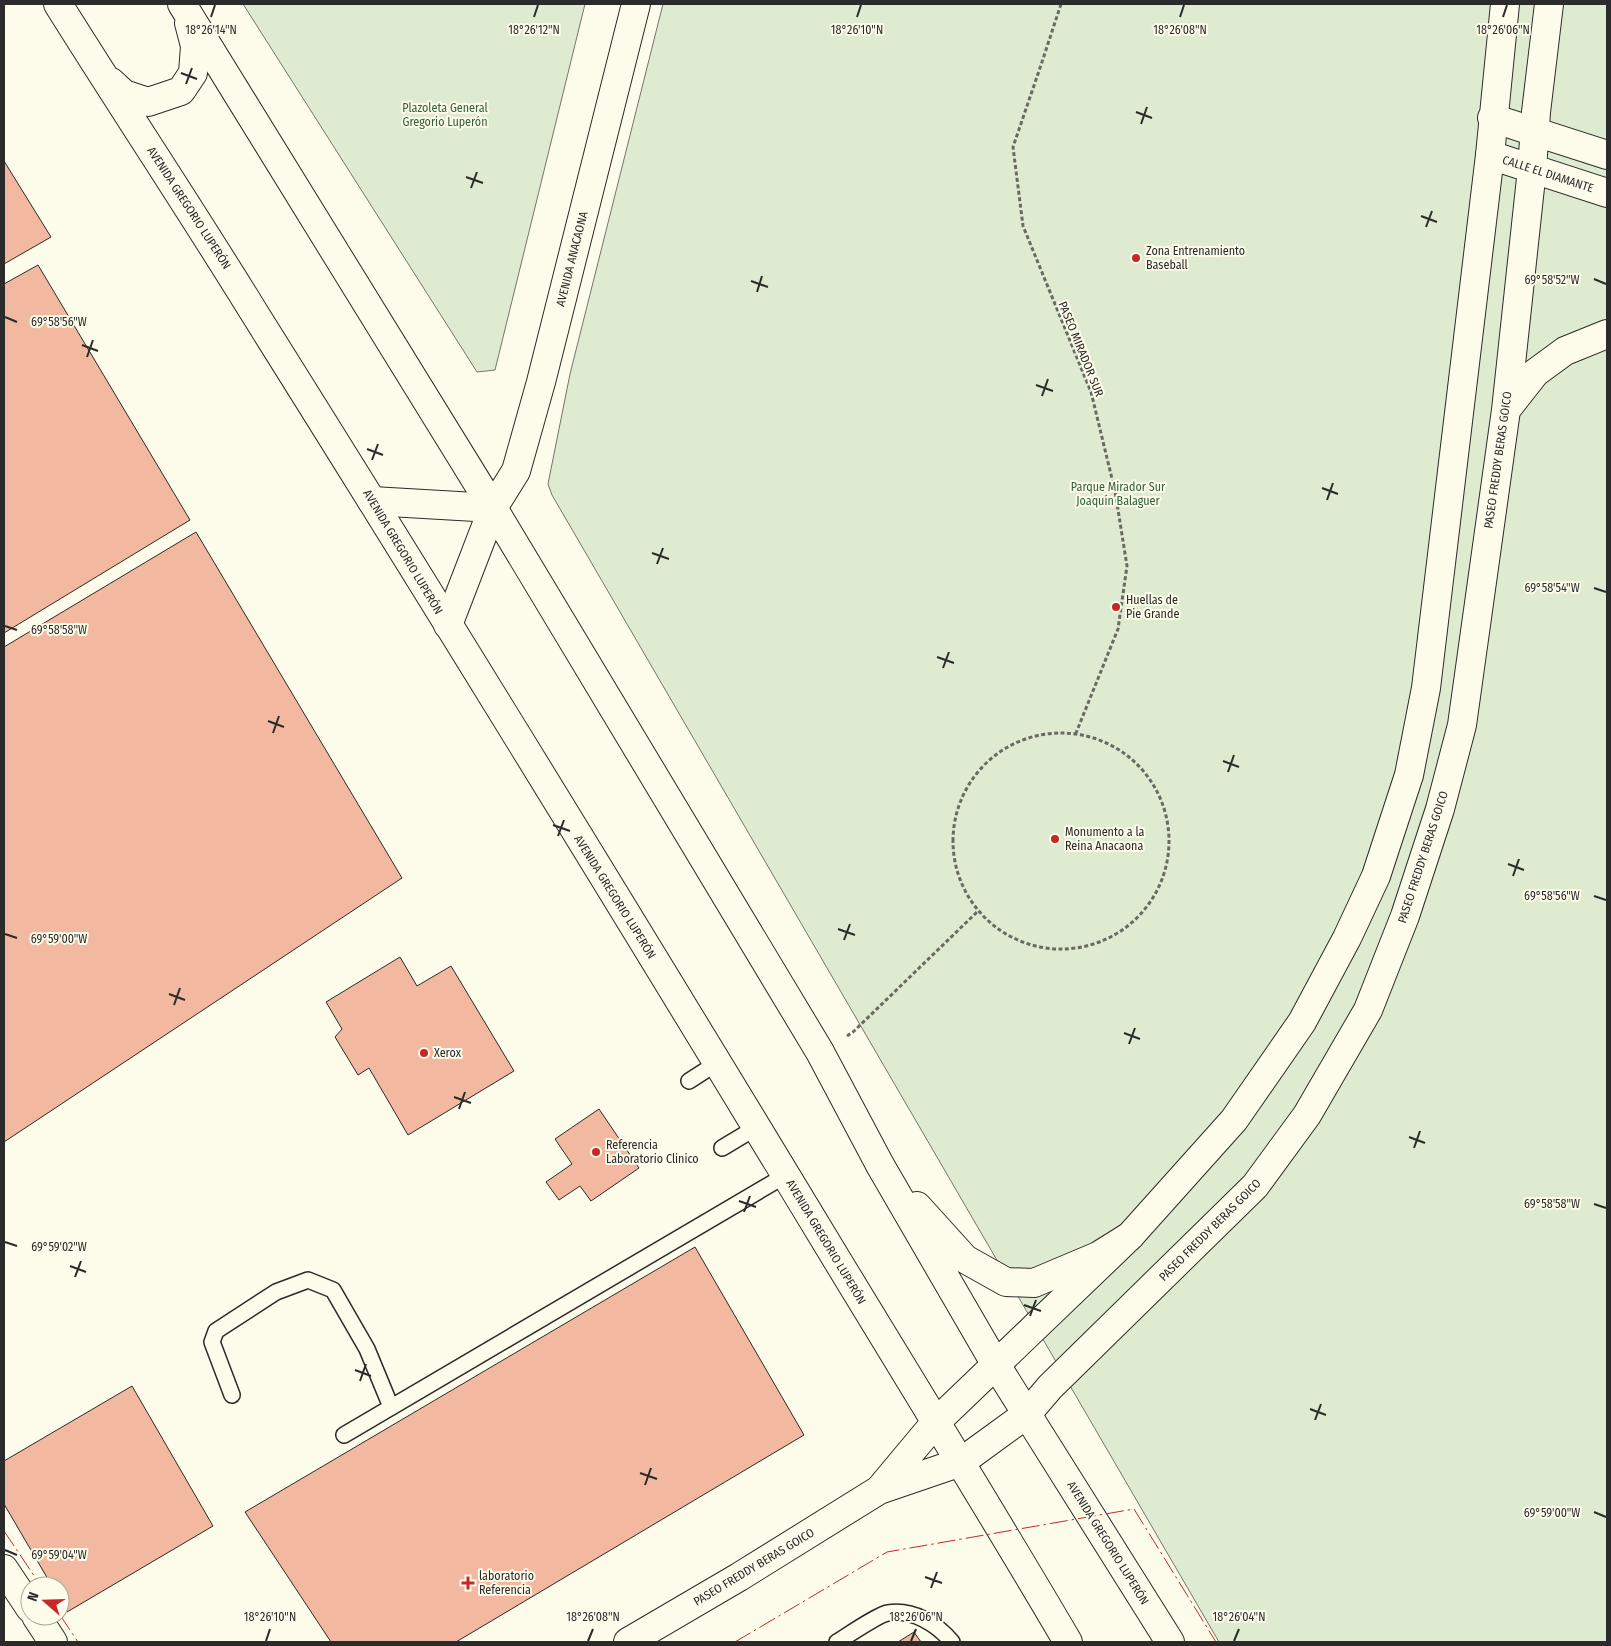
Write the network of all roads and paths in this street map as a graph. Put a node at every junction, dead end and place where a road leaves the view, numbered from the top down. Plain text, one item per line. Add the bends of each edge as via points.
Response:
1 (58, 4) edge
2 (636, 4) edge
3 (1061, 4) edge
4 (1504, 4) edge
5 (1549, 4) edge
6 (183, 5) edge
7 (101, 73) junction
8 (1492, 118) junction
9 (1534, 132) junction
10 (1490, 155) junction
11 (1607, 155) edge
12 (1532, 169) junction
13 (1607, 192) edge
14 (1607, 334) edge
15 (1506, 410) junction
16 (372, 501) junction
17 (493, 508) junction
18 (448, 625) junction
19 (1076, 733) junction
20 (977, 912) junction
21 (820, 1052) junction
22 (717, 1063) junction
23 (689, 1081) dead end
24 (757, 1127) junction
25 (722, 1148) dead end
26 (880, 1165) junction
27 (786, 1175) junction
28 (1130, 1236) junction
29 (996, 1365) junction
30 (232, 1395) dead end
31 (391, 1407) junction
32 (1027, 1414) junction
33 (935, 1423) junction
34 (344, 1435) dead end
35 (961, 1462) junction
36 (878, 1490) junction
37 (4, 1568) edge
38 (20, 1593) edge
39 (43, 1626) edge
40 (53, 1642) edge
41 (628, 1642) edge
42 (837, 1642) edge
43 (952, 1642) edge
44 (1068, 1642) edge
45 (1170, 1642) edge

1 - 7 main road, AVENIDA GREGORIO LUPERÓN
2 - 17 main road, AVENIDA ANACAONA via 516,471
3 - 19 path, PASEO MIRADOR SUR via 1013,147 1023,226 1091,392 1116,491 1127,566 1118,629
4 - 8 main road, PASEO FREDDY BERAS GOICO
5 - 9 main road, PASEO FREDDY BERAS GOICO
6 - 7 main road via 195,46 193,73 181,91 148,102 124,94
6 - 17 main road, AVENIDA GREGORIO LUPERÓN
7 - 16 main road, AVENIDA GREGORIO LUPERÓN
8 - 9 main road
8 - 10 main road, PASEO FREDDY BERAS GOICO
9 - 11 main road
9 - 12 main road, PASEO FREDDY BERAS GOICO
10 - 12 main road, CALLE EL DIAMANTE
10 - 28 main road, PASEO FREDDY BERAS GOICO via 1426,688 1409,775 1376,876 1302,1022 1234,1120
12 - 13 main road, CALLE EL DIAMANTE
12 - 15 main road, PASEO FREDDY BERAS GOICO
14 - 15 main road via 1565,351 1535,372
15 - 32 main road, PASEO FREDDY BERAS GOICO via 1462,725 1440,808 1408,907 1368,1010 1307,1115 1255,1186 1050,1387
16 - 17 main road
16 - 18 main road, AVENIDA GREGORIO LUPERÓN
17 - 18 main road, AVENIDA ANACAONA
17 - 21 main road, AVENIDA GREGORIO LUPERÓN
18 - 22 main road, AVENIDA GREGORIO LUPERÓN
19 - 20 path via 1039,734 1004,748 976,773 962,797 952,842 959,879
19 - 20 path via 1112,744 1143,768 1163,801 1170,838 1164,877 1155,894 1145,910 1116,936 1080,949 1042,950 1006,936
20 - 21 path via 853,1032
21 - 26 main road, AVENIDA GREGORIO LUPERÓN
22 - 23 lane
22 - 24 main road, AVENIDA GREGORIO LUPERÓN
24 - 25 lane
24 - 27 main road, AVENIDA GREGORIO LUPERÓN
26 - 28 main road via 966,1260 1006,1282 1034,1283 1098,1256
26 - 29 main road, AVENIDA GREGORIO LUPERÓN
27 - 31 lane
27 - 33 main road, AVENIDA GREGORIO LUPERÓN
28 - 29 main road, PASEO FREDDY BERAS GOICO
29 - 32 main road, AVENIDA GREGORIO LUPERÓN
29 - 33 main road, PASEO FREDDY BERAS GOICO
30 - 31 lane via 212,1342 216,1331 276,1292 308,1280 333,1290 367,1349
31 - 34 lane
32 - 35 main road, PASEO FREDDY BERAS GOICO
32 - 45 main road, AVENIDA GREGORIO LUPERÓN
33 - 35 main road, AVENIDA GREGORIO LUPERÓN
33 - 36 main road, PASEO FREDDY BERAS GOICO
35 - 36 main road, PASEO FREDDY BERAS GOICO
35 - 44 main road, AVENIDA GREGORIO LUPERÓN
36 - 41 main road, PASEO FREDDY BERAS GOICO
37 - 38 main road
39 - 40 main road
42 - 43 lane via 886,1613 905,1613 923,1618

